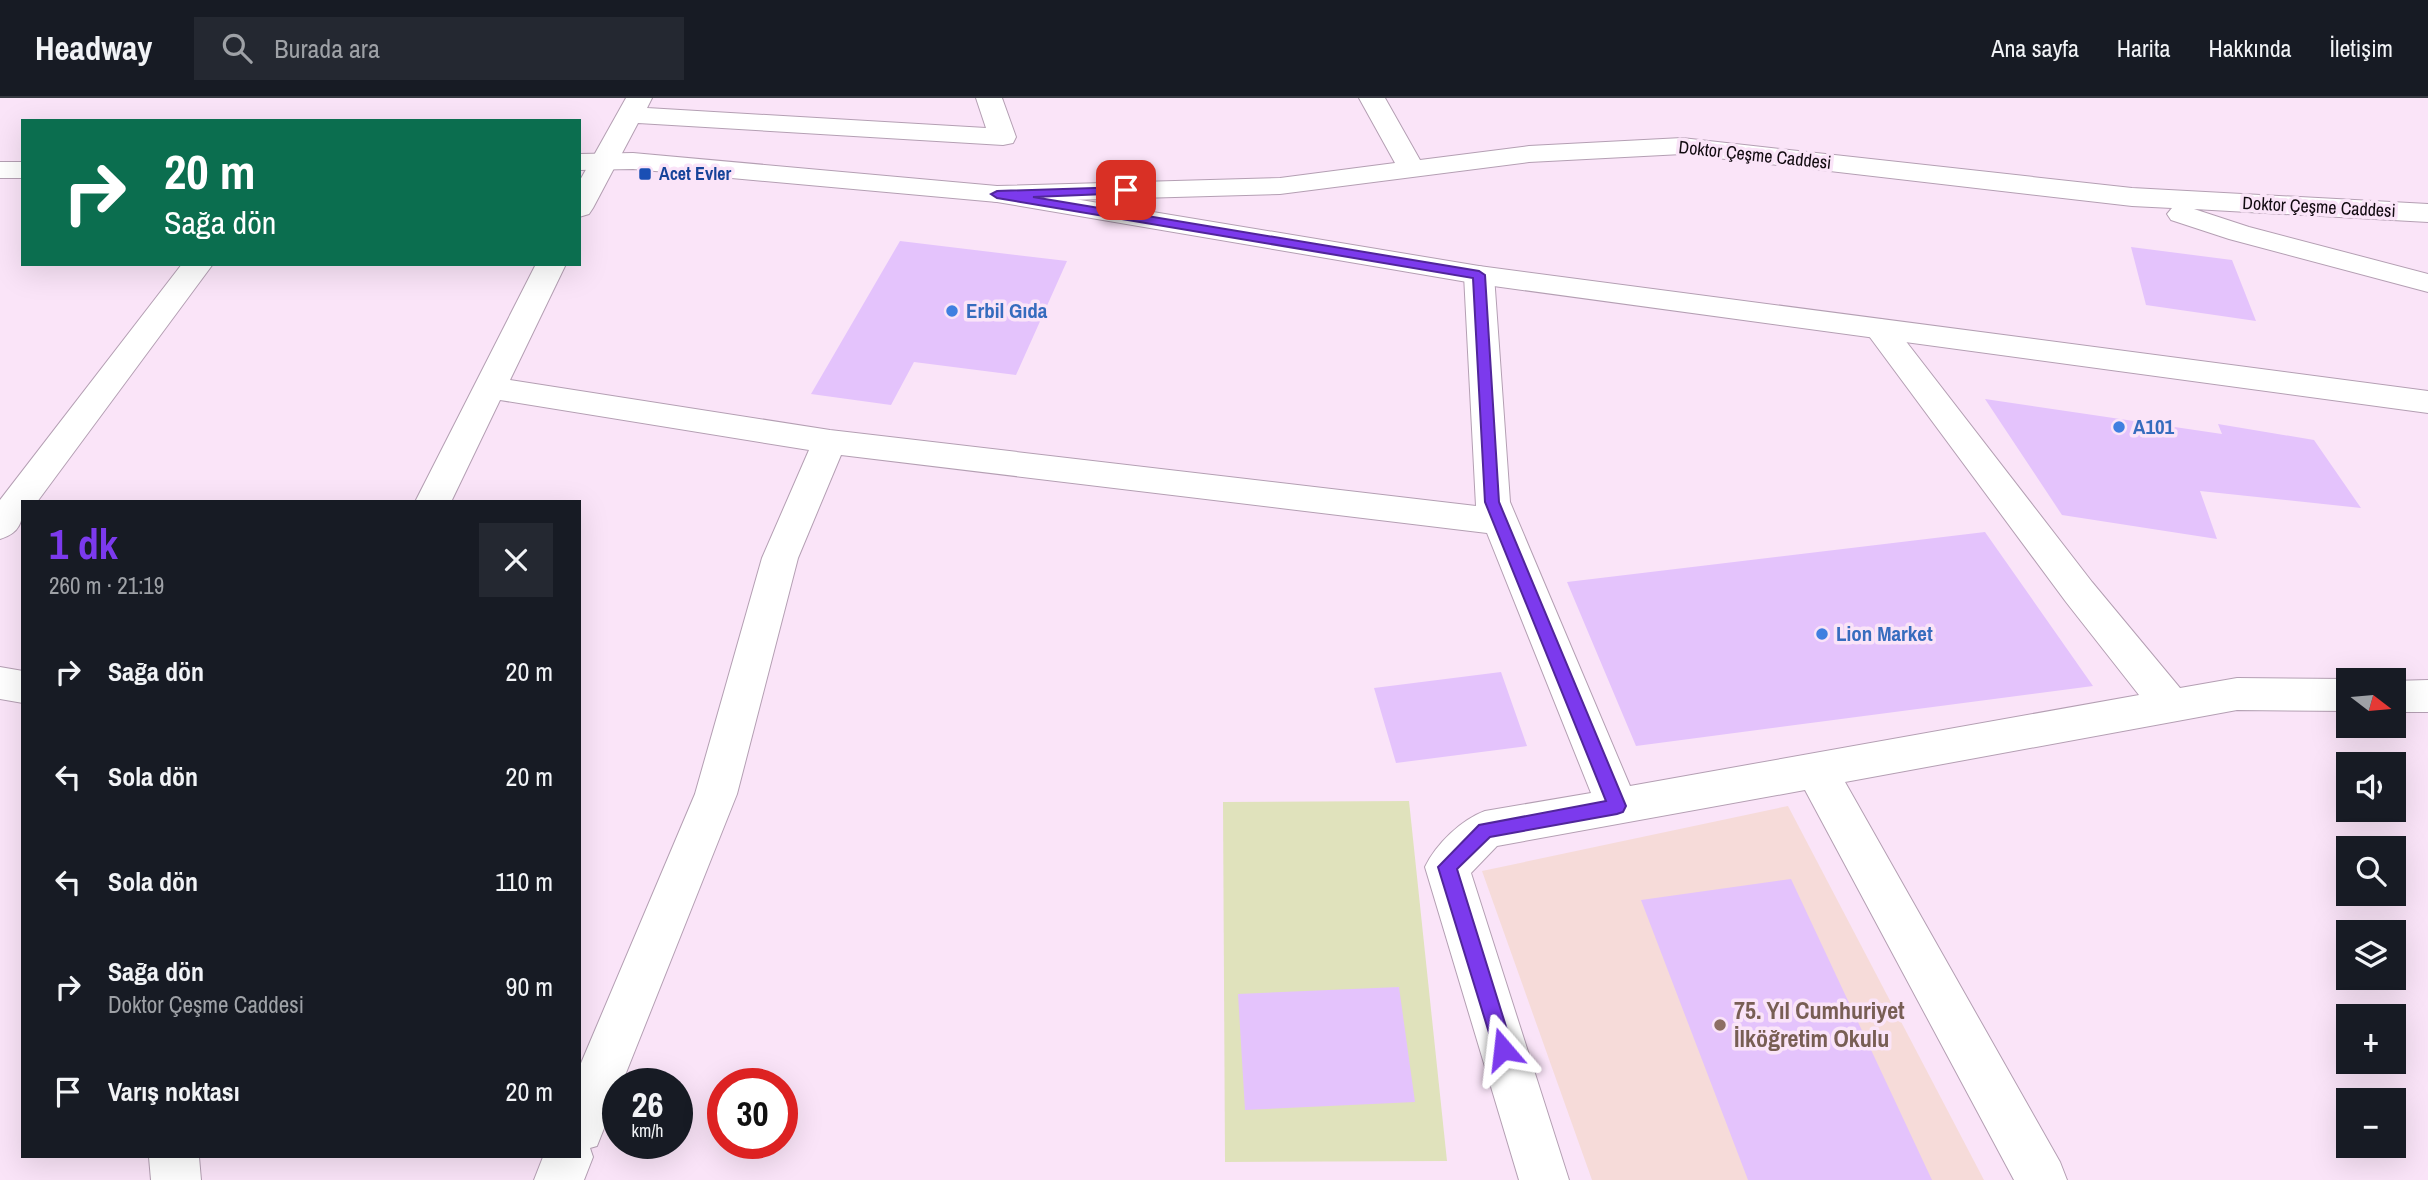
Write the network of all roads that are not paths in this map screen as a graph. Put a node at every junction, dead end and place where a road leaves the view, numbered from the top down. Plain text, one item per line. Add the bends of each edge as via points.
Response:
1 (989, 98) edge
2 (1372, 98) edge
3 (634, 106) edge
4 (591, 162) edge
5 (1412, 169) junction
6 (0, 170) edge
7 (21, 170) edge
8 (997, 194) junction
9 (2132, 197) junction
10 (581, 200) edge
11 (2428, 213) edge
12 (196, 266) edge
13 (550, 266) edge
14 (1479, 275) junction
15 (2428, 283) edge
16 (1880, 329) junction
17 (490, 388) junction
18 (2428, 402) edge
19 (830, 442) junction
20 (434, 500) edge
21 (1500, 522) junction
22 (0, 526) edge
23 (0, 683) edge
24 (21, 687) edge
25 (2336, 695) edge
26 (2406, 696) edge
27 (2428, 696) edge
28 (2171, 706) junction
29 (1816, 770) junction
30 (1617, 806) junction
31 (581, 1123) edge
32 (174, 1158) edge
33 (568, 1158) edge
34 (176, 1180) edge
35 (559, 1180) edge
36 (1544, 1180) edge
37 (2042, 1180) edge

1 - 3 street via 1003,137
2 - 5 street
3 - 4 street
4 - 8 street via 633,161
4 - 10 street
5 - 8 street, Doktor Çeşme Caddesi via 1280,186
5 - 9 street, Doktor Çeşme Caddesi via 1529,154 1682,146
6 - 7 street
8 - 14 street
9 - 11 street, Doktor Çeşme Caddesi
9 - 15 street via 2239,233
12 - 22 street
13 - 17 street
14 - 16 street
14 - 21 street via 1492,502
16 - 18 street
16 - 28 street
17 - 19 street
17 - 20 street
19 - 21 street
19 - 31 street via 780,558 716,794
21 - 30 street
23 - 24 street
25 - 28 street via 2236,694
26 - 27 street
28 - 29 street
29 - 30 street
29 - 37 street
30 - 36 street via 1485,831 1447,867
32 - 34 street
33 - 35 street

